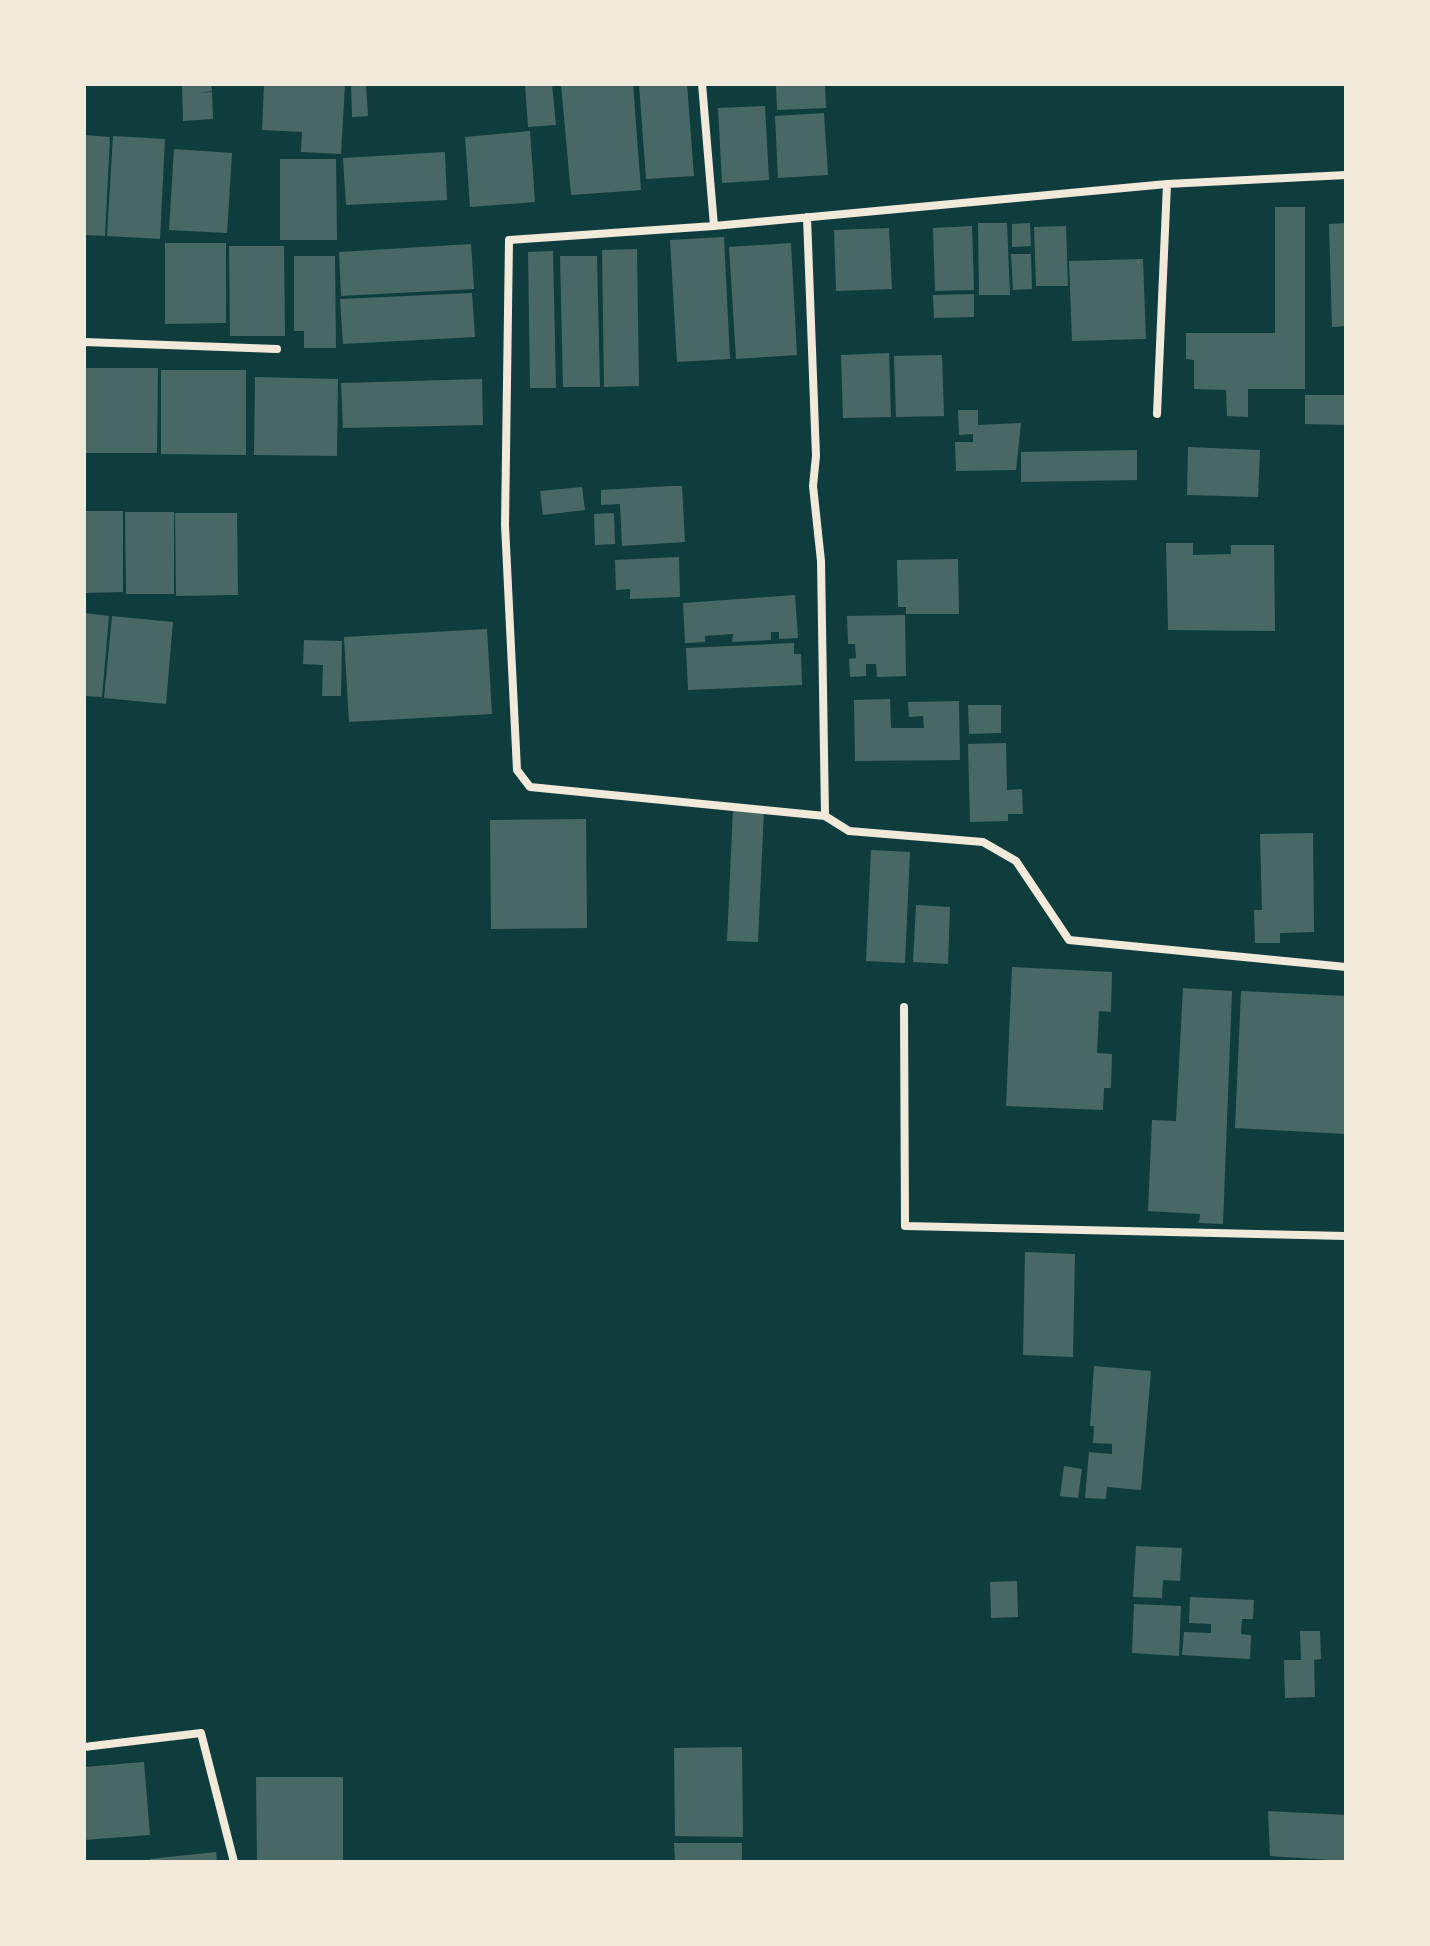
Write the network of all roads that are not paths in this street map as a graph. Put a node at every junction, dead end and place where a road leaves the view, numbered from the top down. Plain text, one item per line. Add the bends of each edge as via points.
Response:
1 (702, 84) edge
2 (1346, 175) edge
3 (1167, 184) junction
4 (807, 217) junction
5 (714, 226) junction
6 (84, 342) edge
7 (277, 349) dead end
8 (1157, 414) dead end
9 (825, 816) junction
10 (1346, 967) edge
11 (904, 1007) dead end
12 (1346, 1236) edge
13 (84, 1747) edge
14 (234, 1862) edge

1 - 5 street
2 - 3 street
3 - 4 street
3 - 8 street
4 - 5 street
4 - 9 street
5 - 9 street via 509,240 505,525 517,770 530,787
6 - 7 street
9 - 10 street via 849,831 983,842 1016,861 1069,940
11 - 12 street via 905,1226
13 - 14 street via 201,1733

